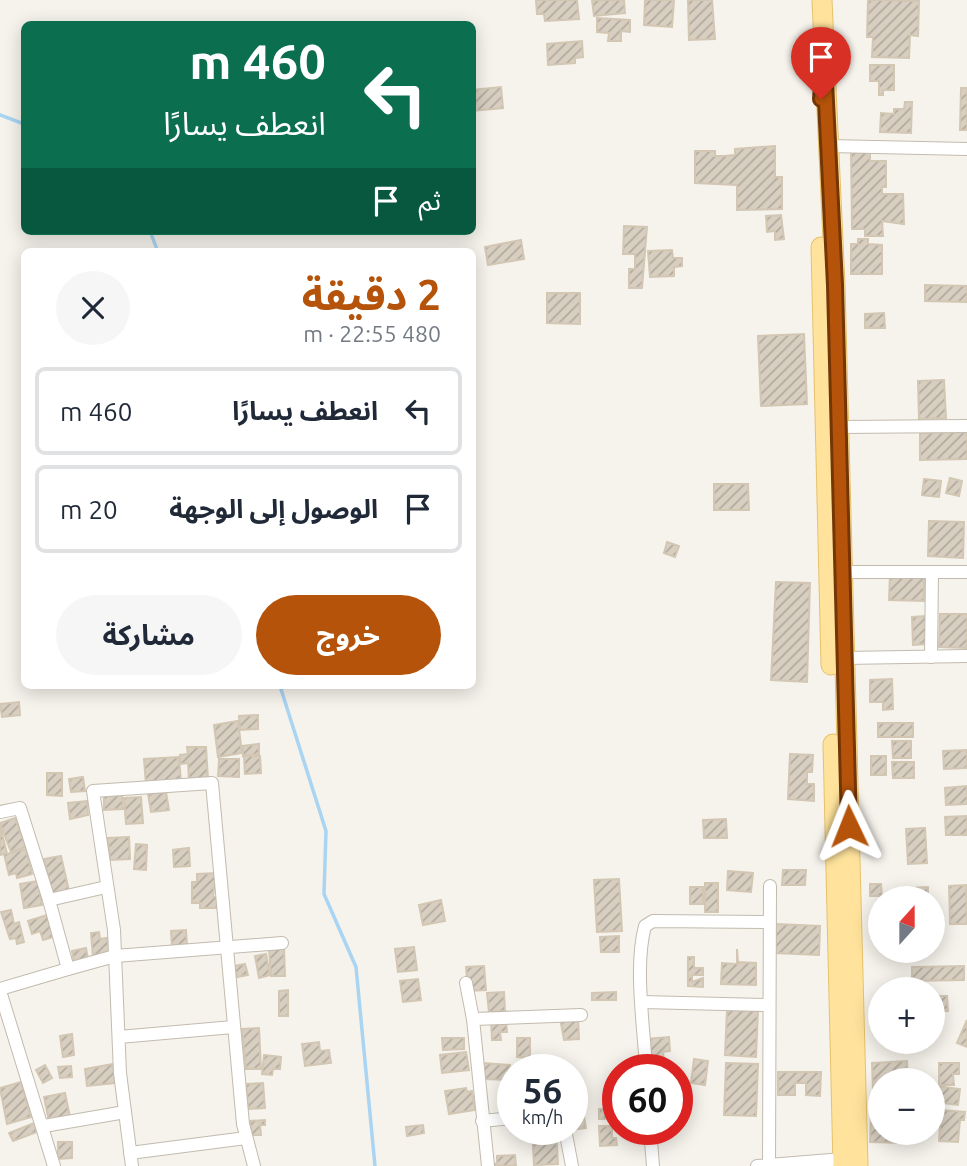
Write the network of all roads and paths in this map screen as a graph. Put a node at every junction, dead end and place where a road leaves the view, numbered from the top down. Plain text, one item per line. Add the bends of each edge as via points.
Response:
1 (822, 0) edge
2 (824, 61) junction
3 (828, 146) junction
4 (967, 149) edge
5 (967, 426) edge
6 (839, 427) junction
7 (842, 572) junction
8 (932, 572) junction
9 (967, 572) edge
10 (967, 656) edge
11 (931, 657) junction
12 (844, 658) junction
13 (0, 812) edge
14 (770, 886) dead end
15 (106, 887) junction
16 (48, 900) junction
17 (769, 922) junction
18 (282, 943) dead end
19 (226, 947) junction
20 (115, 956) junction
21 (68, 969) junction
22 (466, 984) dead end
23 (0, 990) edge
24 (642, 1002) junction
25 (769, 1005) junction
26 (581, 1014) dead end
27 (473, 1019) junction
28 (233, 1027) junction
29 (119, 1037) junction
30 (645, 1054) edge
31 (125, 1112) junction
32 (497, 1120) edge
33 (482, 1121) junction
34 (44, 1126) junction
35 (246, 1138) junction
36 (568, 1145) edge
37 (651, 1145) edge
38 (131, 1159) edge
39 (848, 1164) edge
40 (54, 1166) edge
41 (254, 1166) edge
42 (488, 1166) edge
43 (572, 1166) edge
44 (653, 1166) edge
45 (763, 1166) edge

1 - 2 main road
2 - 3 main road
2 - 39 main road via 820,75 820,188
3 - 4 street
3 - 6 main road
5 - 6 street
6 - 7 main road
7 - 8 street
7 - 12 main road
8 - 9 street
8 - 11 street
10 - 11 street
11 - 12 street
12 - 39 main road
13 - 16 street via 20,808
14 - 17 street
15 - 16 street
15 - 19 street via 93,791 212,783
15 - 20 street
16 - 21 street
17 - 24 street via 653,921 645,926
17 - 25 street
18 - 19 street
19 - 20 street
19 - 28 street
20 - 21 street
20 - 29 street
21 - 23 street
22 - 27 street
23 - 34 street
24 - 25 street
24 - 30 street
25 - 45 street
26 - 27 street
27 - 33 street
28 - 29 street
28 - 35 street
29 - 31 street
31 - 34 street
31 - 38 street
32 - 33 street
33 - 42 street
34 - 40 street
35 - 38 street
35 - 41 street
36 - 43 street
37 - 44 street
39 - 45 street

